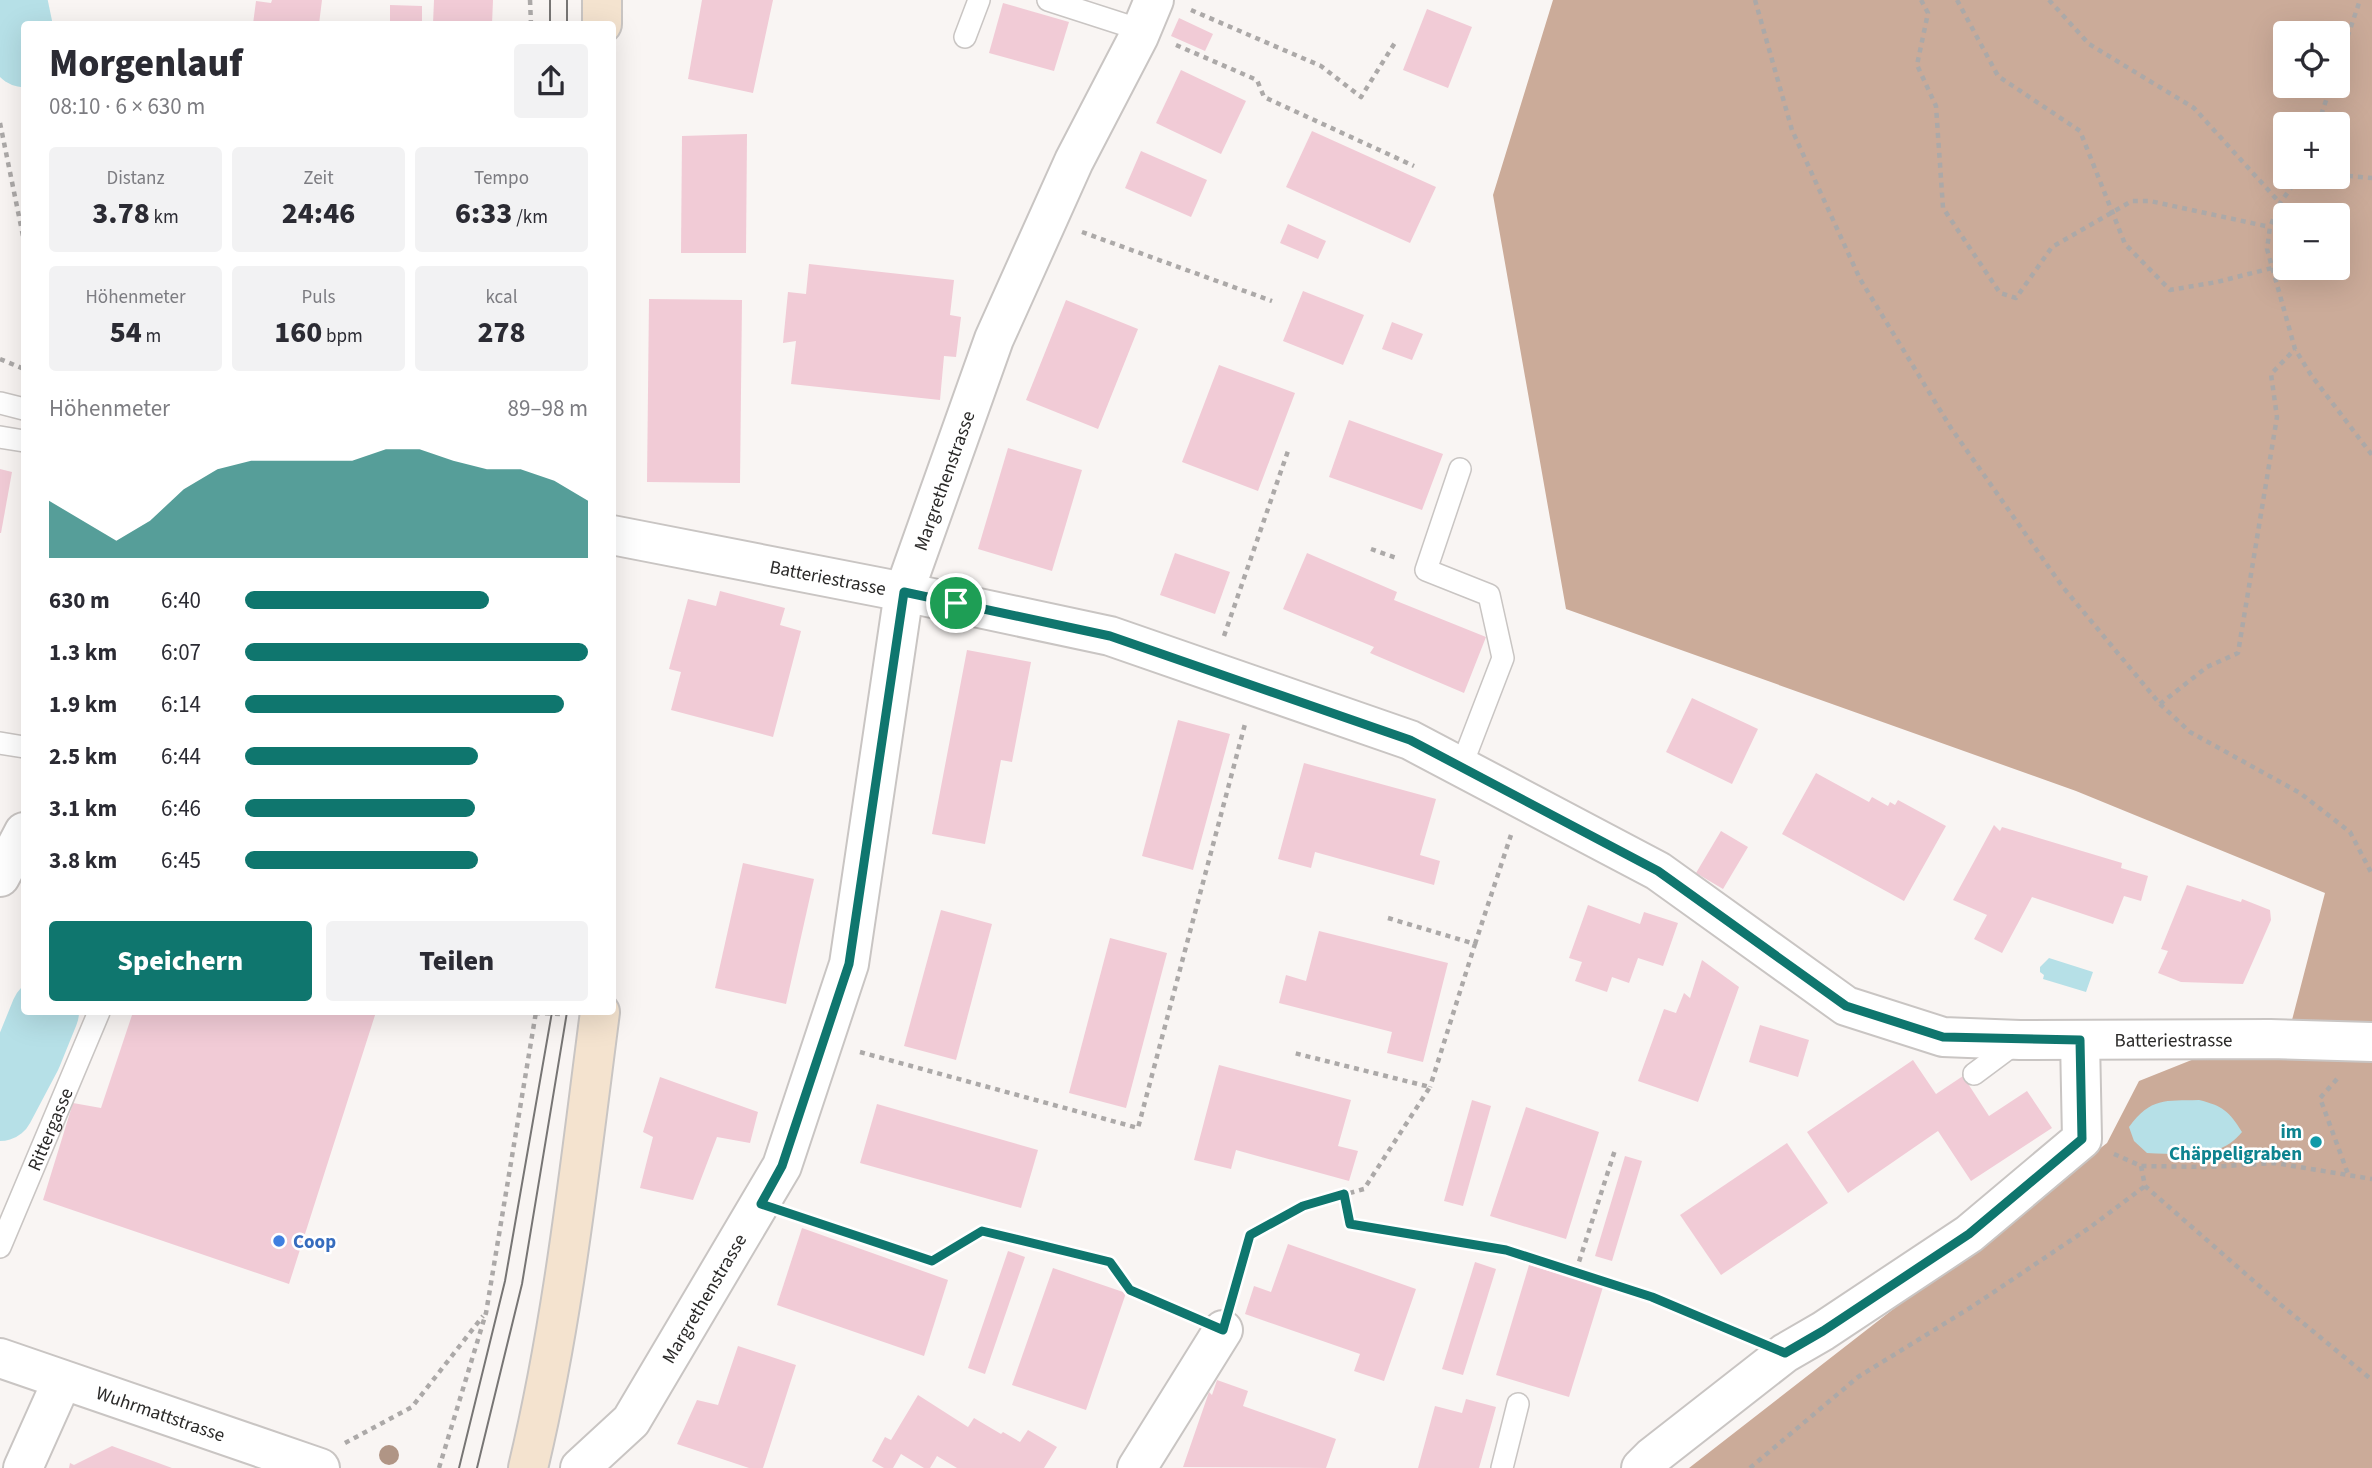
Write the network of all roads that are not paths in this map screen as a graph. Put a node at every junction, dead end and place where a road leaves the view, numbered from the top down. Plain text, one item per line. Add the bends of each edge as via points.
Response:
1 (602, 0) edge
2 (979, 0) edge
3 (1048, 0) edge
4 (1154, 18) edge
5 (602, 21) edge
6 (965, 37) dead end
7 (0, 403) edge
8 (21, 408) edge
9 (0, 437) edge
10 (21, 440) edge
11 (1460, 469) dead end
12 (616, 536) edge
13 (904, 592) junction
14 (0, 743) edge
15 (21, 746) edge
16 (1461, 767) junction
17 (21, 838) edge
18 (0, 877) edge
19 (98, 1015) edge
20 (600, 1015) edge
21 (2020, 1040) junction
22 (2080, 1040) junction
23 (2372, 1042) edge
24 (1973, 1074) dead end
25 (0, 1247) edge
26 (1223, 1330) road end
27 (0, 1358) edge
28 (62, 1381) junction
29 (1518, 1404) dead end
30 (313, 1466) edge
31 (23, 1468) edge
32 (528, 1468) edge
33 (580, 1468) edge
34 (1137, 1468) edge
35 (1502, 1468) edge
36 (1641, 1468) edge

1 - 5 main road
2 - 6 lane
3 - 4 lane
4 - 13 street, Margrethenstrasse via 1074,161 994,339
7 - 8 lane
9 - 10 lane
11 - 16 lane via 1426,570 1489,595 1503,658
12 - 13 street, Batteriestrasse
13 - 16 street, Batteriestrasse via 1110,636 1410,740
13 - 33 street, Margrethenstrasse via 849,964 782,1166 631,1421
14 - 15 lane
16 - 21 street, Batteriestrasse via 1658,871 1846,1006 1943,1037
17 - 18 street
19 - 25 lane, Rittergasse
20 - 32 main road via 545,1396
21 - 22 street, Batteriestrasse
21 - 24 lane
22 - 23 street, Batteriestrasse
22 - 36 street via 2082,1139 1969,1234 1785,1353
26 - 34 street
27 - 28 street, Wuhrmattstrasse
28 - 30 street, Wuhrmattstrasse
28 - 31 street
29 - 35 lane

